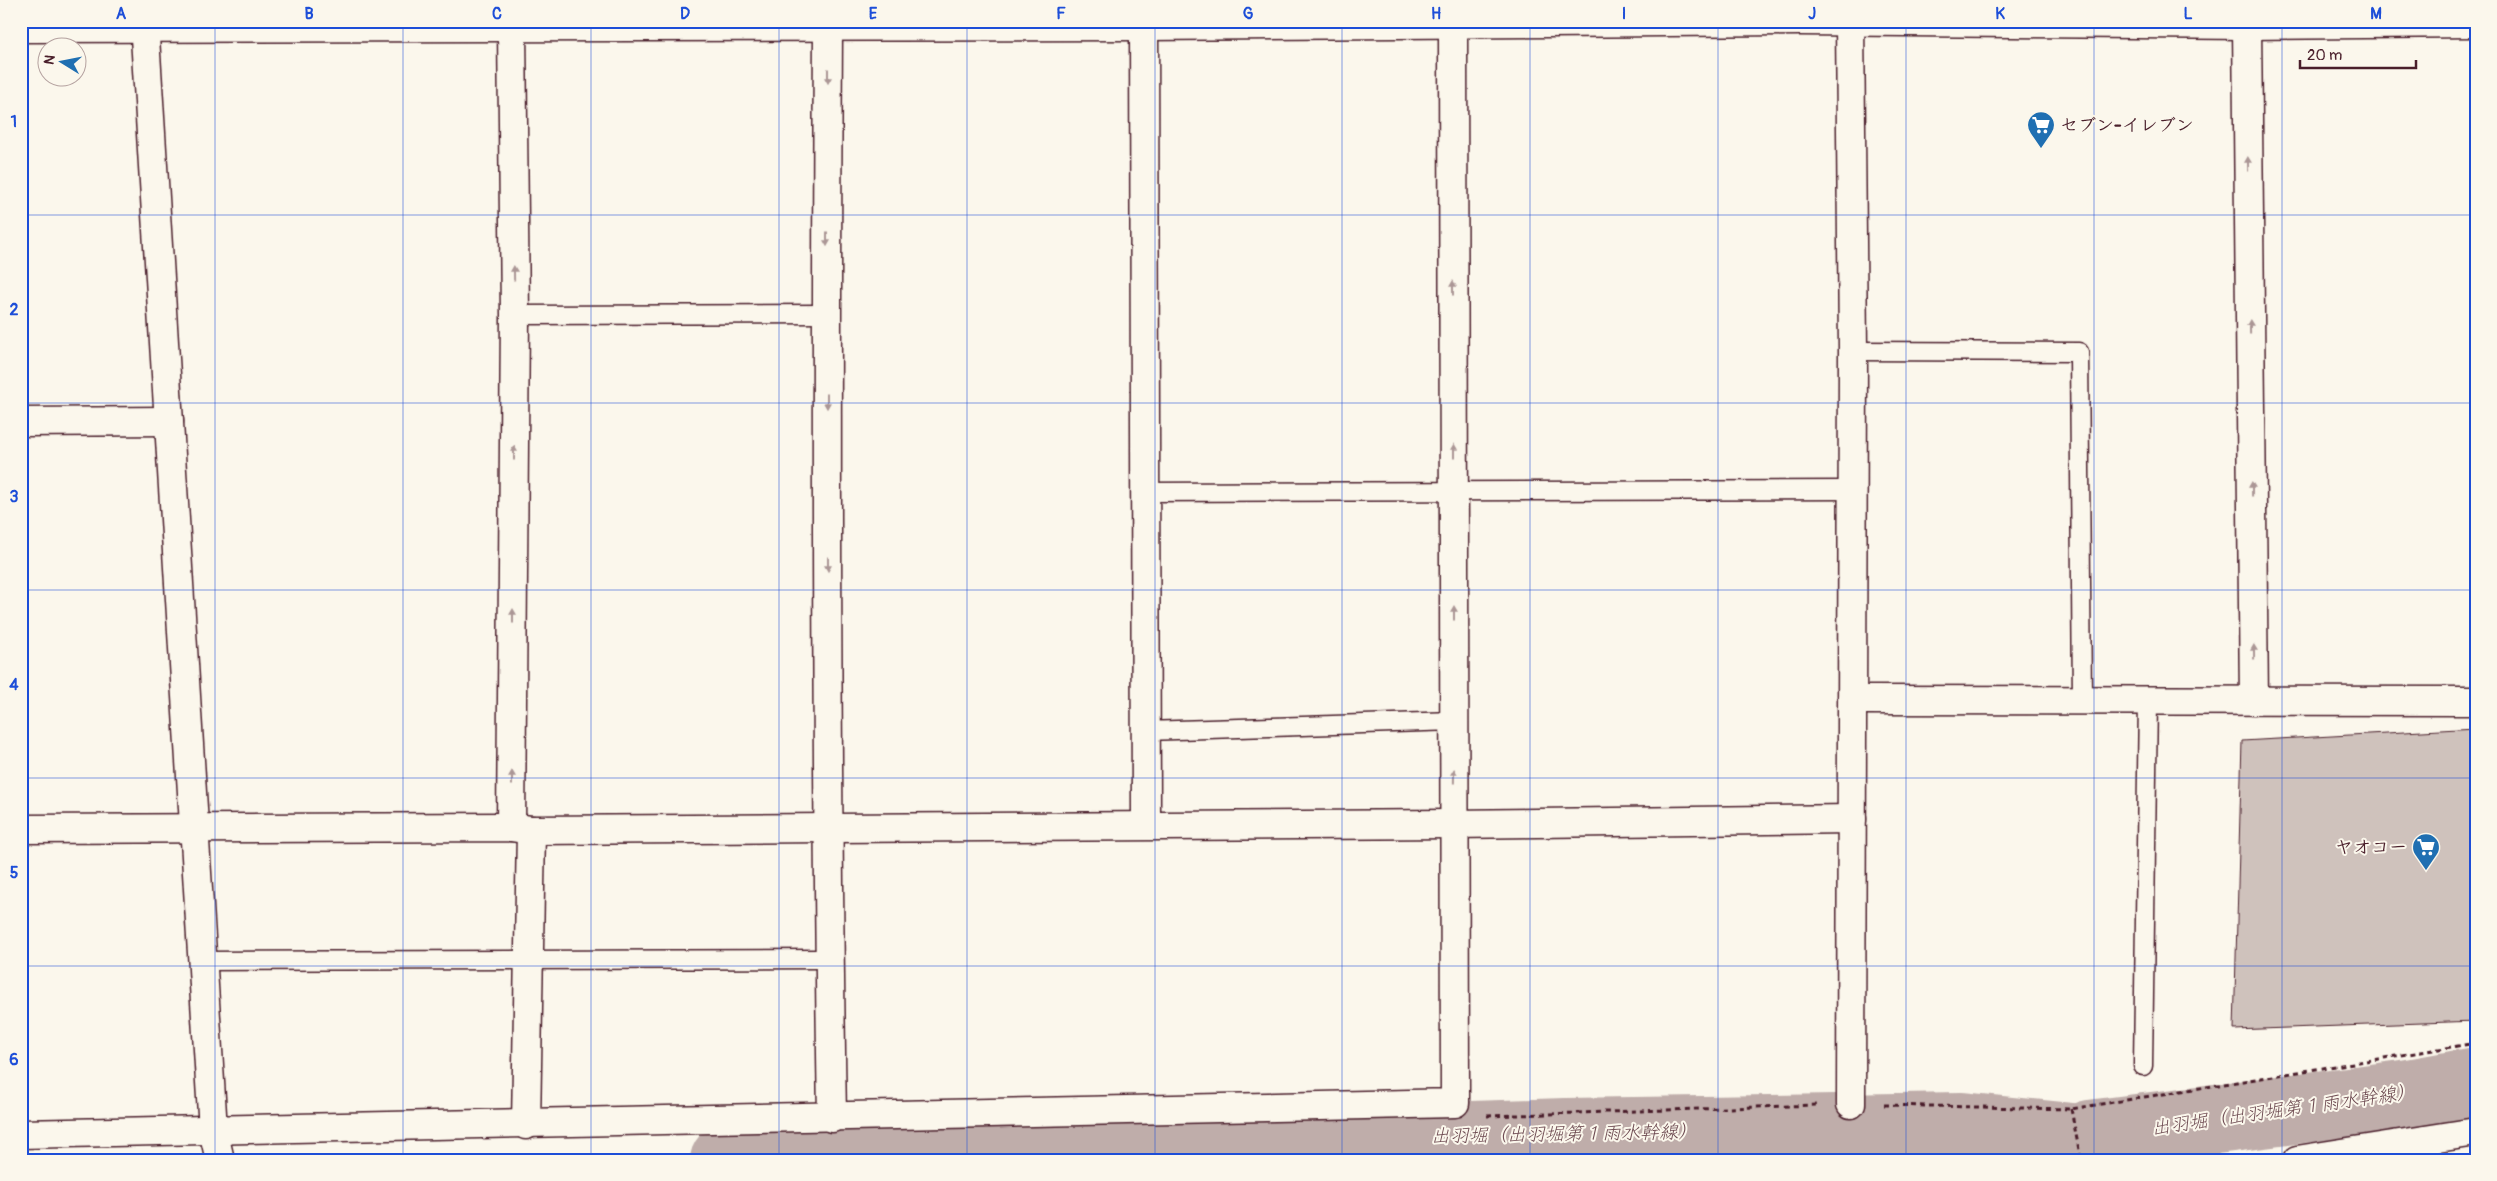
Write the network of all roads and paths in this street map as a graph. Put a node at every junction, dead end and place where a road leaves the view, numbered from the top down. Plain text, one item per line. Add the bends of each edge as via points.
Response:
1 (1850, 22) edge
2 (2476, 23) edge
3 (1144, 24) edge
4 (1453, 24) junction
5 (144, 25) edge
6 (2247, 25) junction
7 (828, 27) junction
8 (21, 28) edge
9 (512, 28) junction
10 (827, 314) junction
11 (515, 315) junction
12 (1853, 351) junction
13 (169, 421) junction
14 (21, 422) edge
15 (1853, 490) junction
16 (1145, 492) junction
17 (1454, 492) junction
18 (2082, 699) junction
19 (1854, 700) junction
20 (2148, 700) junction
21 (2254, 700) junction
22 (2476, 701) edge
23 (1455, 721) junction
24 (1146, 730) junction
25 (1852, 819) junction
26 (1453, 824) junction
27 (1146, 825) junction
28 (830, 826) junction
29 (193, 828) junction
30 (521, 828) junction
31 (21, 829) edge
32 (530, 960) junction
33 (829, 960) junction
34 (203, 961) junction
35 (2476, 1043) edge
36 (2144, 1066) dead end
37 (1455, 1104) junction
38 (1852, 1104) junction
39 (2072, 1109) junction
40 (832, 1118) junction
41 (526, 1125) junction
42 (213, 1130) junction
43 (2476, 1132) edge
44 (21, 1134) edge
45 (220, 1160) edge
46 (2081, 1160) edge
47 (2298, 1160) edge

1 - 4 street
1 - 6 street
1 - 12 street
2 - 6 street
3 - 4 street
3 - 7 street
3 - 16 street
17 -> 4 street
5 - 8 street
5 - 9 street
5 - 13 street
21 -> 6 street
7 - 9 street
7 -> 10 street
11 -> 9 street
10 - 11 lane
10 -> 28 street
30 -> 11 street
12 - 15 street
12 - 18 lane via 2079,352
13 - 14 street
13 - 29 street
15 - 17 lane
15 - 19 street
16 - 17 lane
16 - 24 street
23 -> 17 street
18 - 19 street
18 - 20 street
19 - 25 street
20 - 21 street
20 - 36 lane
21 - 22 street
23 - 24 lane
26 -> 23 street
24 - 27 street
25 - 26 street
25 - 38 street
26 - 27 street
26 - 37 street
27 - 28 street
28 - 30 street
28 - 33 street
29 - 30 street
29 - 31 street
29 - 34 street
30 - 32 street
32 - 33 lane
32 - 34 lane
32 - 41 street
33 - 40 street
34 - 42 street
35 - 39 path
37 - 38 path via 1476,1116
37 - 40 street
38 - 39 path
39 - 46 path
40 - 41 street
41 - 42 street
42 - 44 street
42 - 45 street
43 - 47 street

